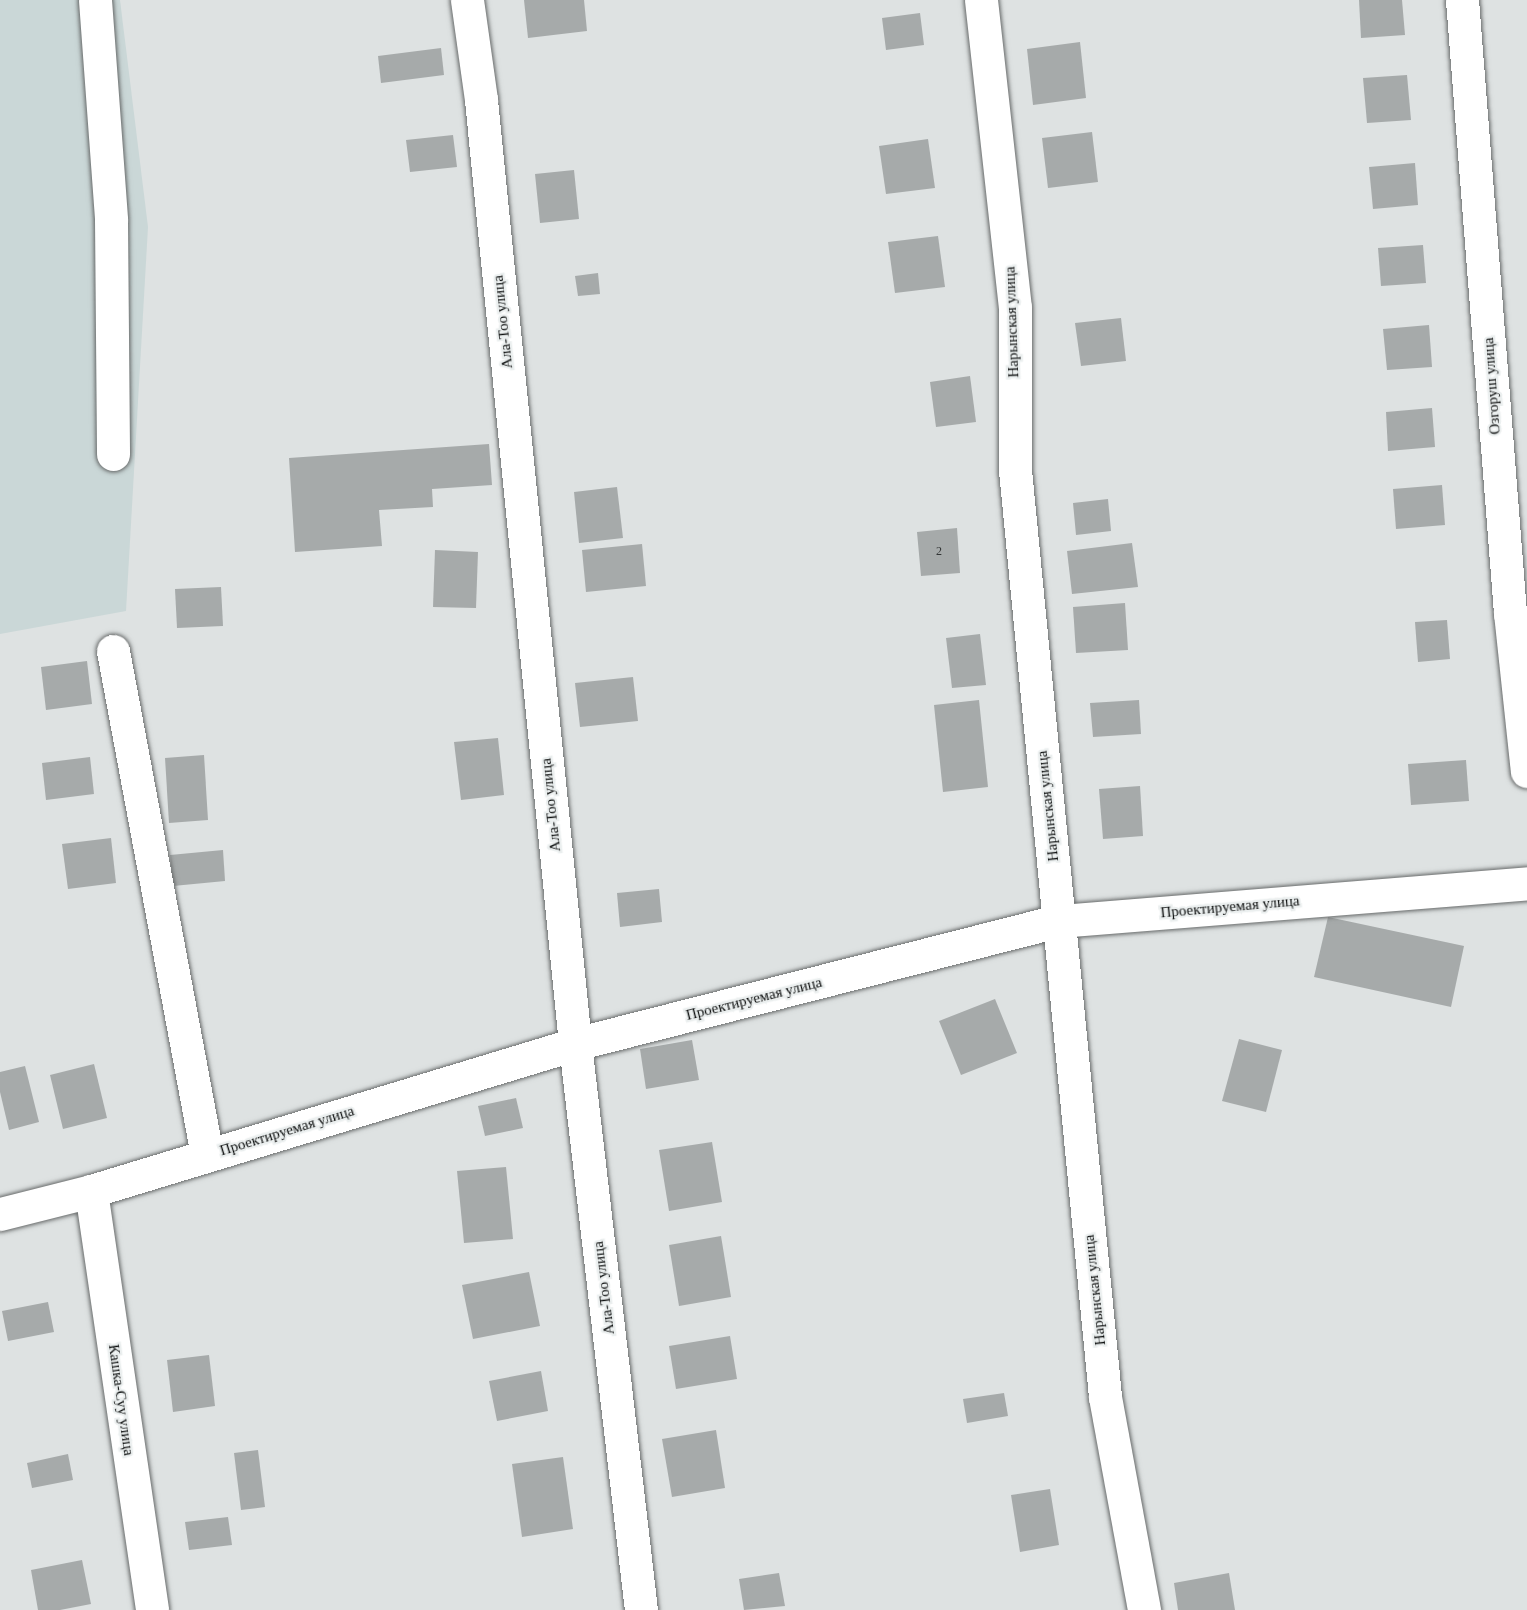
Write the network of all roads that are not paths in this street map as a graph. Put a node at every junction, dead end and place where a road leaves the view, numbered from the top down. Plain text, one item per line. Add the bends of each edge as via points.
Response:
1 (95, 0) edge
2 (467, 0) edge
3 (981, 0) edge
4 (1462, 0) edge
5 (113, 454) dead end
6 (112, 651) dead end
7 (1527, 771) edge
8 (1527, 883) edge
9 (1059, 921) junction
10 (575, 1044) junction
11 (207, 1155) junction
12 (91, 1191) junction
13 (0, 1214) edge
14 (152, 1610) edge
15 (641, 1610) edge
16 (1144, 1610) edge

1 - 5 street via 111,220
2 - 10 street, Ала-Тоо улица via 481,100
3 - 9 street, Нарынская улица via 1015,307 1015,470
4 - 7 street, Озгоруш улица via 1509,602
6 - 11 street
8 - 9 street, Проектируемая улица
9 - 10 street, Проектируемая улица
9 - 16 street, Нарынская улица via 1106,1397
10 - 11 street, Проектируемая улица
10 - 15 street, Ала-Тоо улица
11 - 12 street, Проектируемая улица
12 - 13 street, Проектируемая улица
12 - 14 street, Кашка-Суу улица

